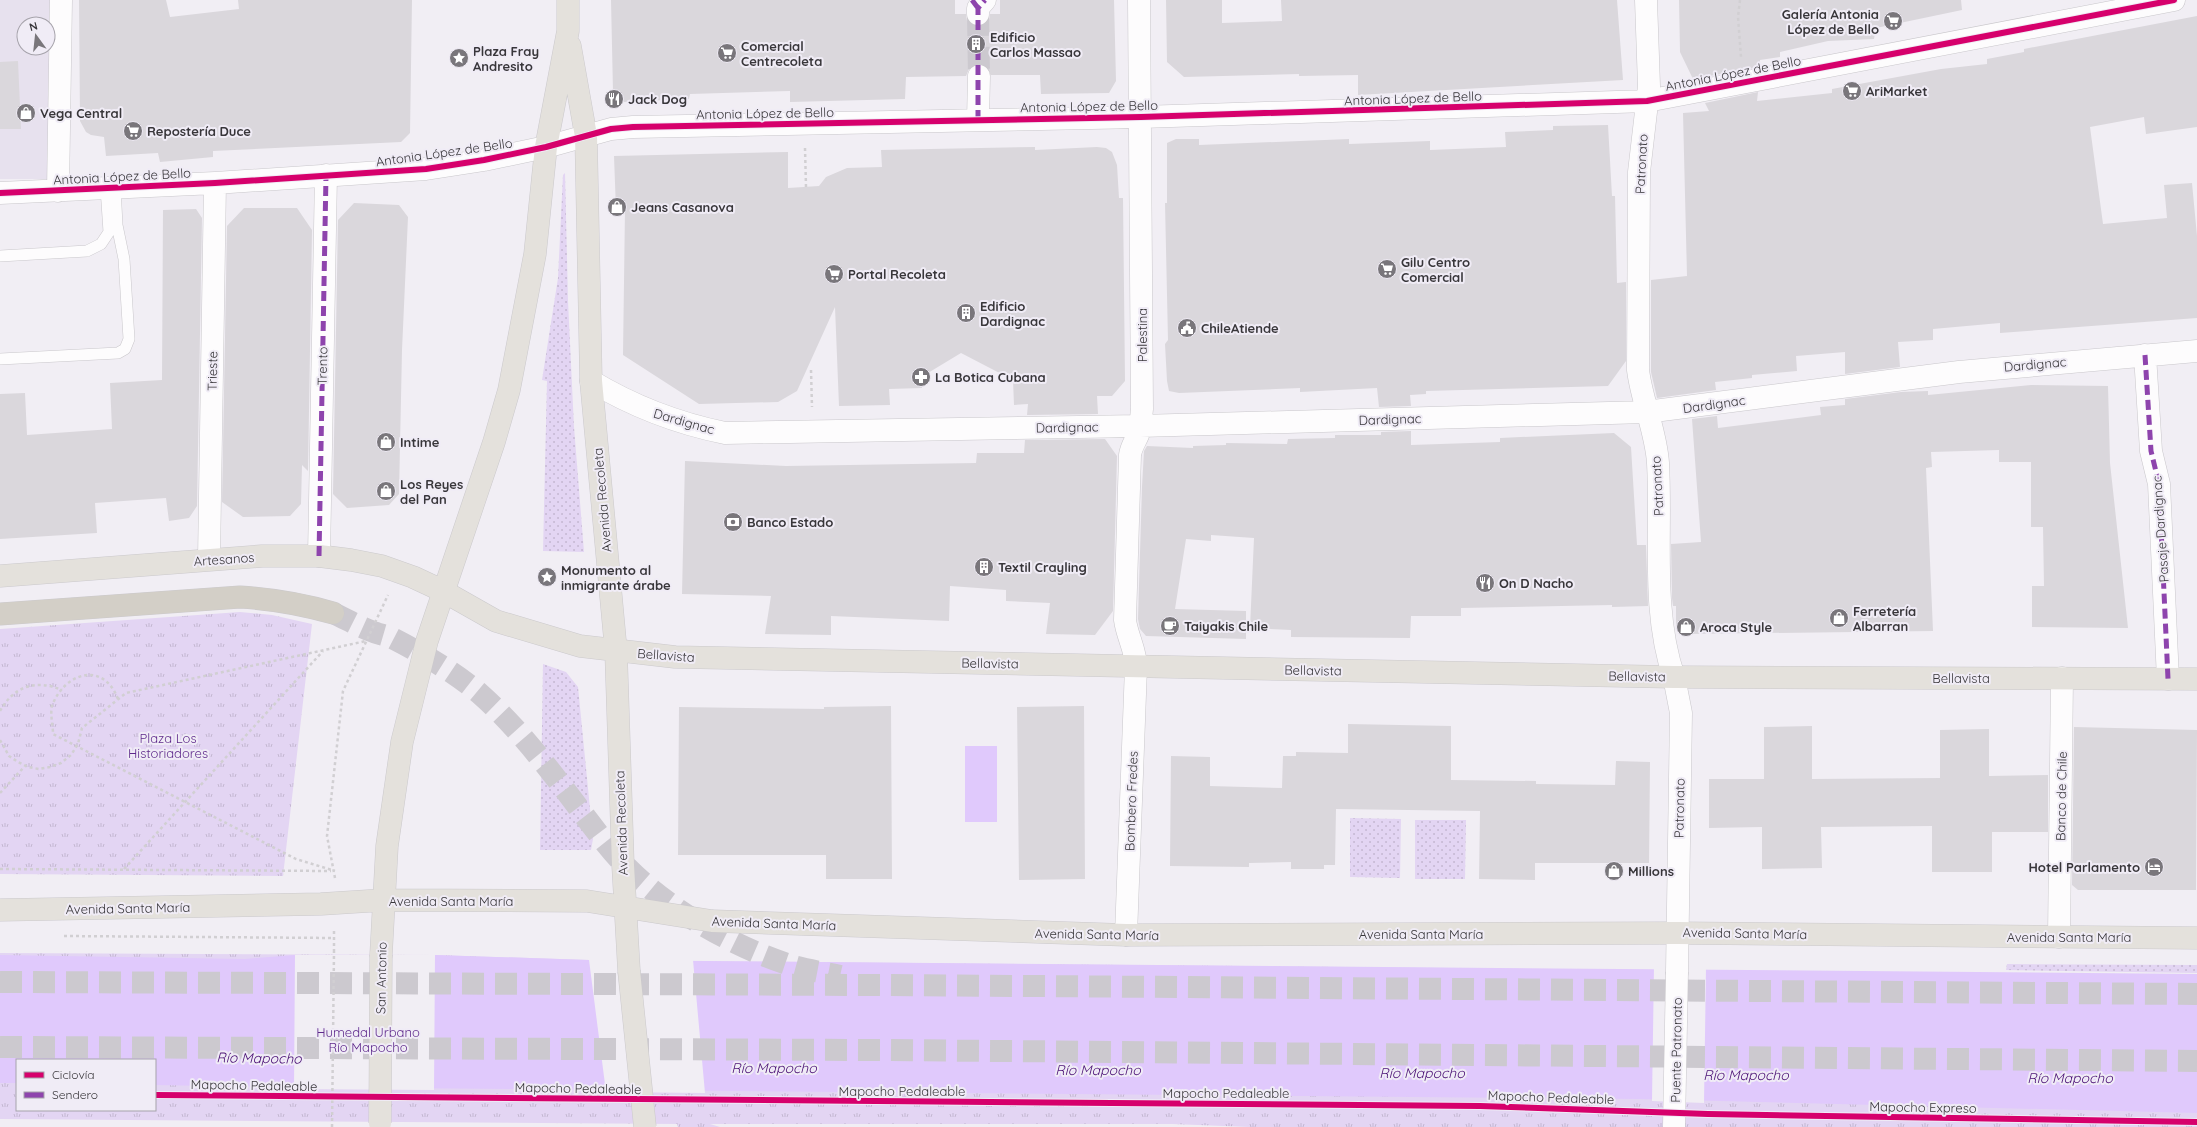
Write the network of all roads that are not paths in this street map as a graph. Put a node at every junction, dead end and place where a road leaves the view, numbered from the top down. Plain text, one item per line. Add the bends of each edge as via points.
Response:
1 (61, 0) edge
2 (568, 0) edge
3 (1139, 0) edge
4 (1646, 0) edge
5 (2174, 0) edge
6 (2107, 7) edge
7 (568, 31) junction
8 (979, 76) tunnel mouth
9 (1647, 100) junction
10 (1141, 117) junction
11 (978, 120) junction
12 (586, 136) junction
13 (546, 147) junction
14 (326, 175) junction
15 (215, 183) junction
16 (111, 188) junction
17 (58, 191) junction
18 (0, 193) edge
19 (101, 244) junction
20 (121, 246) junction
21 (0, 256) edge
22 (2197, 351) edge
23 (2145, 355) junction
24 (0, 359) edge
25 (591, 381) junction
26 (1646, 412) junction
27 (1140, 426) junction
28 (318, 556) junction
29 (209, 559) junction
30 (0, 576) edge
31 (442, 590) junction
32 (333, 613) tunnel mouth
33 (0, 614) edge
34 (616, 651) junction
35 (1136, 667) junction
36 (1674, 677) junction
37 (2062, 678) junction
38 (2168, 679) junction
39 (2197, 679) edge
40 (384, 900) junction
41 (625, 906) junction
42 (0, 910) edge
43 (1677, 933) junction
44 (1126, 936) junction
45 (2059, 937) junction
46 (2197, 938) edge
47 (1677, 972) joint
48 (380, 1125) edge
49 (645, 1127) edge
50 (1674, 1127) edge

1 - 17 street
2 - 7 main road, Avenida Recoleta
3 - 10 street, Palestina
4 - 9 street, Patronato via 1649,86
5 - 6 street, Antonia López de Bello
6 - 9 street, Antonia López de Bello
7 - 12 main road, Avenida Recoleta
7 - 13 main road, Avenida Recoleta
8 - 11 street
9 - 10 street, Antonia López de Bello
9 - 26 street, Patronato via 1640,153 1638,269 1638,370
10 - 11 street, Antonia López de Bello
10 - 27 street, Palestina
11 - 12 street, Antonia López de Bello via 633,127
12 - 13 street, Antonia López de Bello
12 - 25 main road, Avenida Recoleta
13 - 14 street, Antonia López de Bello via 426,169
13 - 31 main road, Avenida Recoleta via 536,254 509,390 494,442
14 - 15 street, Antonia López de Bello
14 - 28 street, Trento
15 - 16 street, Antonia López de Bello
15 - 29 street, Trieste
16 - 17 street, Antonia López de Bello
16 - 19 lane via 109,232
16 - 20 lane
17 - 18 street, Antonia López de Bello
19 - 20 lane
19 - 21 lane via 87,251
20 - 24 lane via 129,339 125,349 118,353
22 - 23 street, Dardignac
23 - 26 street, Dardignac via 1959,372
23 - 38 street, Pasaje Dardignac via 2151,451 2159,484
25 - 27 street, Dardignac via 641,408 696,427 725,433
25 - 34 main road, Avenida Recoleta
26 - 27 street, Dardignac
26 - 36 street, Patronato via 1657,460 1661,626
27 - 35 street, Palestina via 1138,436 1131,446 1130,456 1125,620 1136,658
28 - 29 main road, Artesanos
28 - 31 main road, Artesanos via 351,560 399,572
29 - 30 main road, Artesanos
31 - 34 main road, Bellavista via 496,621 580,646
31 - 40 main road, Avenida Recoleta via 426,641 402,742 387,846
32 - 33 highway via 275,600 240,597
34 - 35 main road, Bellavista via 675,657
34 - 41 main road, Avenida Recoleta
35 - 36 main road, Bellavista
35 - 44 street, Bombero Fredes
36 - 37 main road, Bellavista
36 - 43 street, Patronato via 1681,712
37 - 38 main road, Bellavista
37 - 45 street, Banco de Chile
38 - 39 main road, Bellavista
40 - 41 main road, Avenida Santa María via 587,901
40 - 42 main road, Avenida Santa María
40 - 48 main road, San Antonio, bridge via 381,955
41 - 44 main road, Avenida Santa María via 712,921
41 - 49 main road, Avenida Recoleta, bridge
43 - 44 main road, Avenida Santa María
43 - 45 main road, Avenida Santa María
43 - 47 street, Patronato
45 - 46 main road, Avenida Santa María
47 - 50 street, Puente Patronato, bridge

